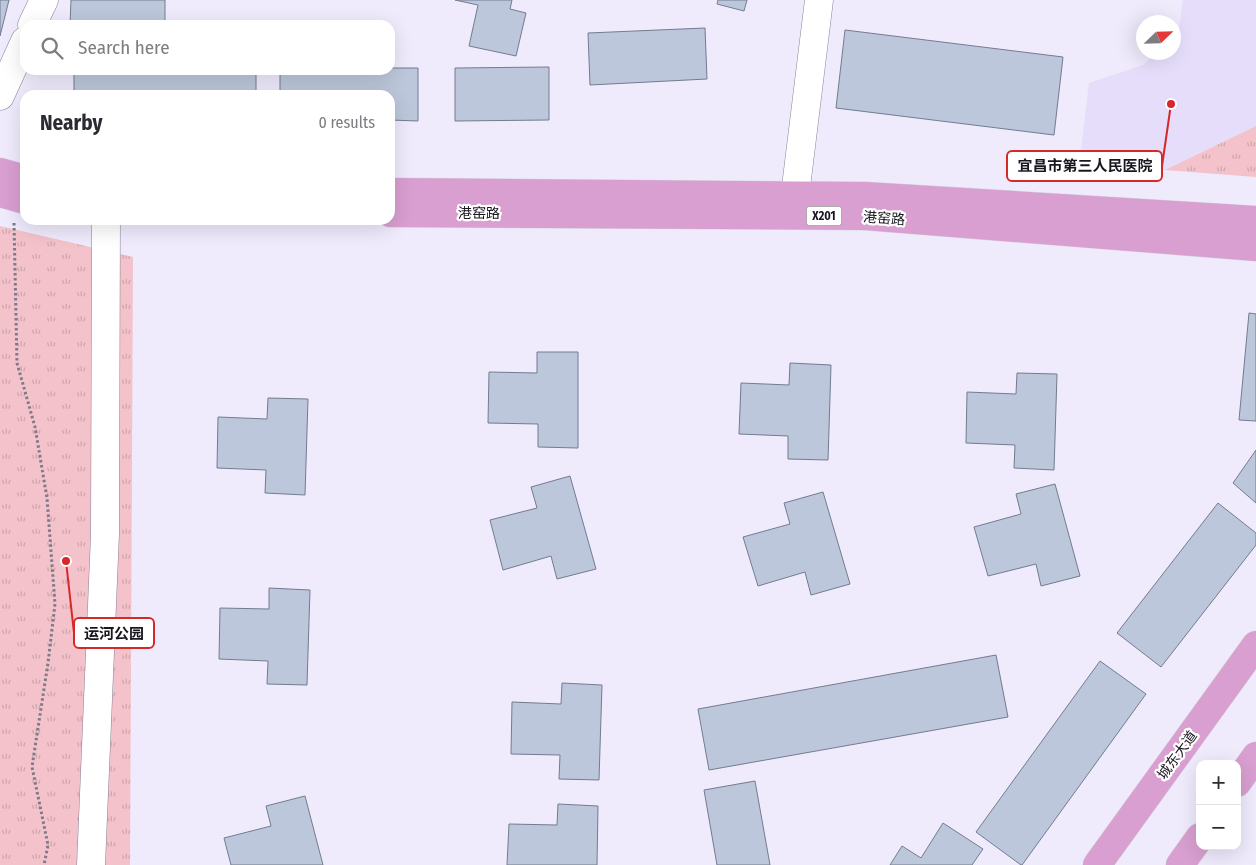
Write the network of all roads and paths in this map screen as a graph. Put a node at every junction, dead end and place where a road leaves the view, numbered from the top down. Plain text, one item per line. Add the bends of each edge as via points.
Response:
1 (44, 0) edge
2 (819, 0) edge
3 (34, 20) edge
4 (20, 52) edge
5 (0, 96) edge
6 (0, 172) edge
7 (16, 192) edge
8 (395, 192) edge
9 (795, 195) junction
10 (395, 212) edge
11 (1256, 220) edge
12 (106, 225) edge
13 (1256, 246) edge
14 (1256, 645) edge
15 (1256, 756) edge
16 (1241, 777) edge
17 (1196, 843) edge
18 (44, 865) edge
19 (91, 865) edge
20 (1097, 865) edge
21 (1180, 865) edge

1 - 3 street
2 - 9 street
4 - 5 street
6 - 7 main road
7 - 18 path via 17,363 35,427 47,498 56,604 32,768 48,845
8 - 9 main road, 港窑路 / X201
9 - 11 main road, 港窑路 / X201 via 875,196
10 - 13 main road, 港窑路 / X201 via 865,216
12 - 19 street via 105,534
14 - 20 main road, 城东大道
15 - 16 main road
17 - 21 main road

